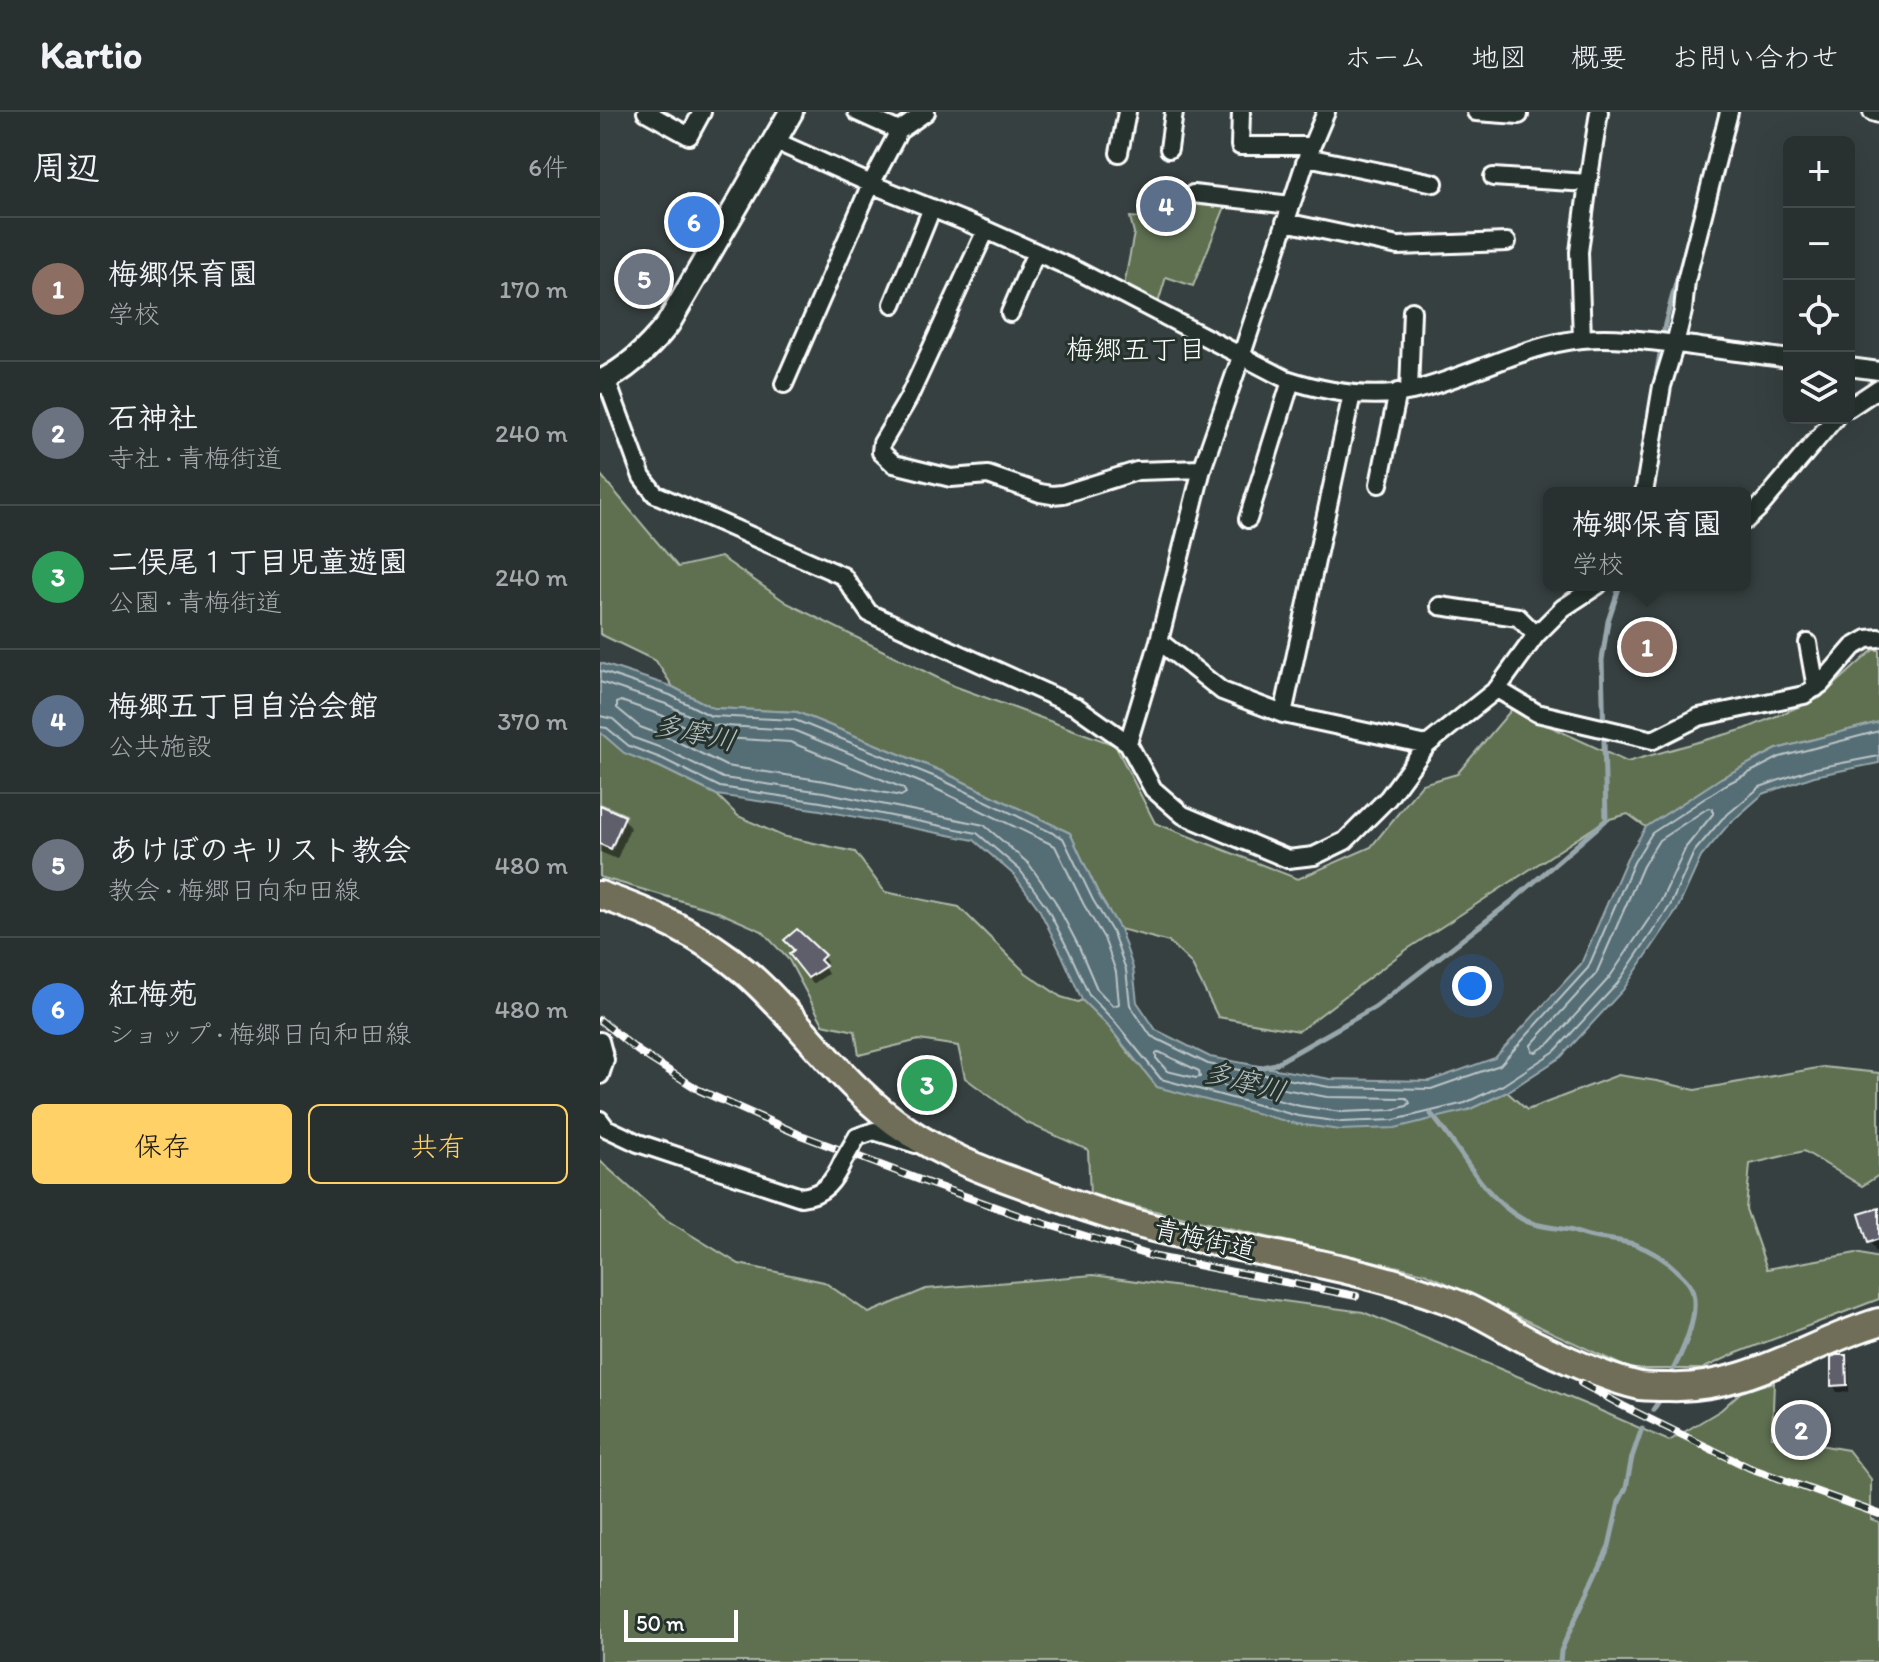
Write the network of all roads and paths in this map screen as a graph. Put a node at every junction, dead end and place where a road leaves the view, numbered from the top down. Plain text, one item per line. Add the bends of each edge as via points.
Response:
1 (646, 112) edge
2 (702, 112) edge
3 (791, 112) edge
4 (857, 112) edge
5 (926, 112) edge
6 (1127, 112) edge
7 (1174, 112) edge
8 (1241, 112) edge
9 (1326, 112) edge
10 (1476, 112) edge
11 (1519, 112) edge
12 (1599, 112) edge
13 (1729, 112) edge
14 (1872, 112) edge
15 (1879, 114) edge
16 (899, 131) junction
17 (775, 141) junction
18 (1169, 149) dead end
19 (1309, 151) junction
20 (1119, 153) dead end
21 (1493, 177) dead end
22 (1434, 183) dead end
23 (1588, 183) junction
24 (871, 184) junction
25 (1193, 194) dead end
26 (1291, 205) junction
27 (932, 208) junction
28 (1285, 222) junction
29 (986, 230) junction
30 (1507, 242) dead end
31 (1036, 252) junction
32 (893, 304) dead end
33 (1412, 311) dead end
34 (1010, 313) dead end
35 (1582, 339) junction
36 (1675, 344) junction
37 (1241, 357) junction
38 (1783, 358) edge
39 (1855, 368) edge
40 (1879, 371) edge
41 (603, 381) edge
42 (1291, 381) junction
43 (784, 384) dead end
44 (1879, 388) edge
45 (1404, 392) junction
46 (1352, 394) junction
47 (1855, 404) edge
48 (1830, 424) edge
49 (1202, 469) junction
50 (1379, 484) dead end
51 (1645, 487) edge
52 (1751, 515) edge
53 (1248, 519) dead end
54 (1589, 591) edge
55 (1440, 606) dead end
56 (1536, 635) junction
57 (1879, 638) edge
58 (1159, 641) junction
59 (1808, 643) dead end
60 (1816, 688) junction
61 (1497, 689) junction
62 (1283, 714) junction
63 (1128, 743) junction
64 (1427, 745) junction
65 (600, 895) edge
66 (600, 1041) edge
67 (600, 1075) edge
68 (600, 1120) edge
69 (940, 1149) junction
70 (1879, 1322) edge

1 - 2 street via 689,136
3 - 17 main road
4 - 16 street
5 - 16 street
6 - 20 street
7 - 18 street
8 - 19 street via 1240,146
9 - 19 street
10 - 11 street
12 - 23 street
13 - 36 street
14 - 15 street
16 - 24 street
17 - 24 street
17 - 41 main road via 668,324 648,348
19 - 22 street
19 - 26 street
21 - 23 street
23 - 35 street via 1579,252
24 - 27 street
24 - 43 street
25 - 26 street
26 - 28 street
27 - 29 street
27 - 32 street
28 - 30 street via 1398,246
28 - 37 street
29 - 31 street
29 - 49 street via 908,399 882,443 887,459 951,478 988,475 1052,495 1137,471
31 - 34 street
31 - 37 street
33 - 45 street
35 - 36 street
35 - 45 street
36 - 38 street
36 - 51 street via 1662,386
37 - 42 street
37 - 49 street
39 - 40 street
41 - 63 street via 642,477 655,494 843,576 869,613 1077,707
42 - 46 street
42 - 53 street
44 - 47 street
45 - 46 street
45 - 50 street
46 - 62 street
48 - 52 street
49 - 58 street
54 - 56 street
55 - 56 street via 1518,617
56 - 61 street
57 - 60 street via 1853,647
58 - 62 street via 1222,691
58 - 63 street
59 - 60 street
60 - 61 street via 1699,717 1653,740 1537,713
61 - 64 street
62 - 64 street
63 - 64 street via 1153,789 1183,815 1288,859 1314,856 1345,841 1388,798
65 - 69 highway, 青梅街道 via 681,928 743,971 877,1108
66 - 67 street via 605,1060
68 - 69 street, bridge via 638,1143 801,1197 828,1186 857,1137 874,1131
69 - 70 highway, 青梅街道 via 1108,1215 1420,1291 1640,1386 1720,1383

